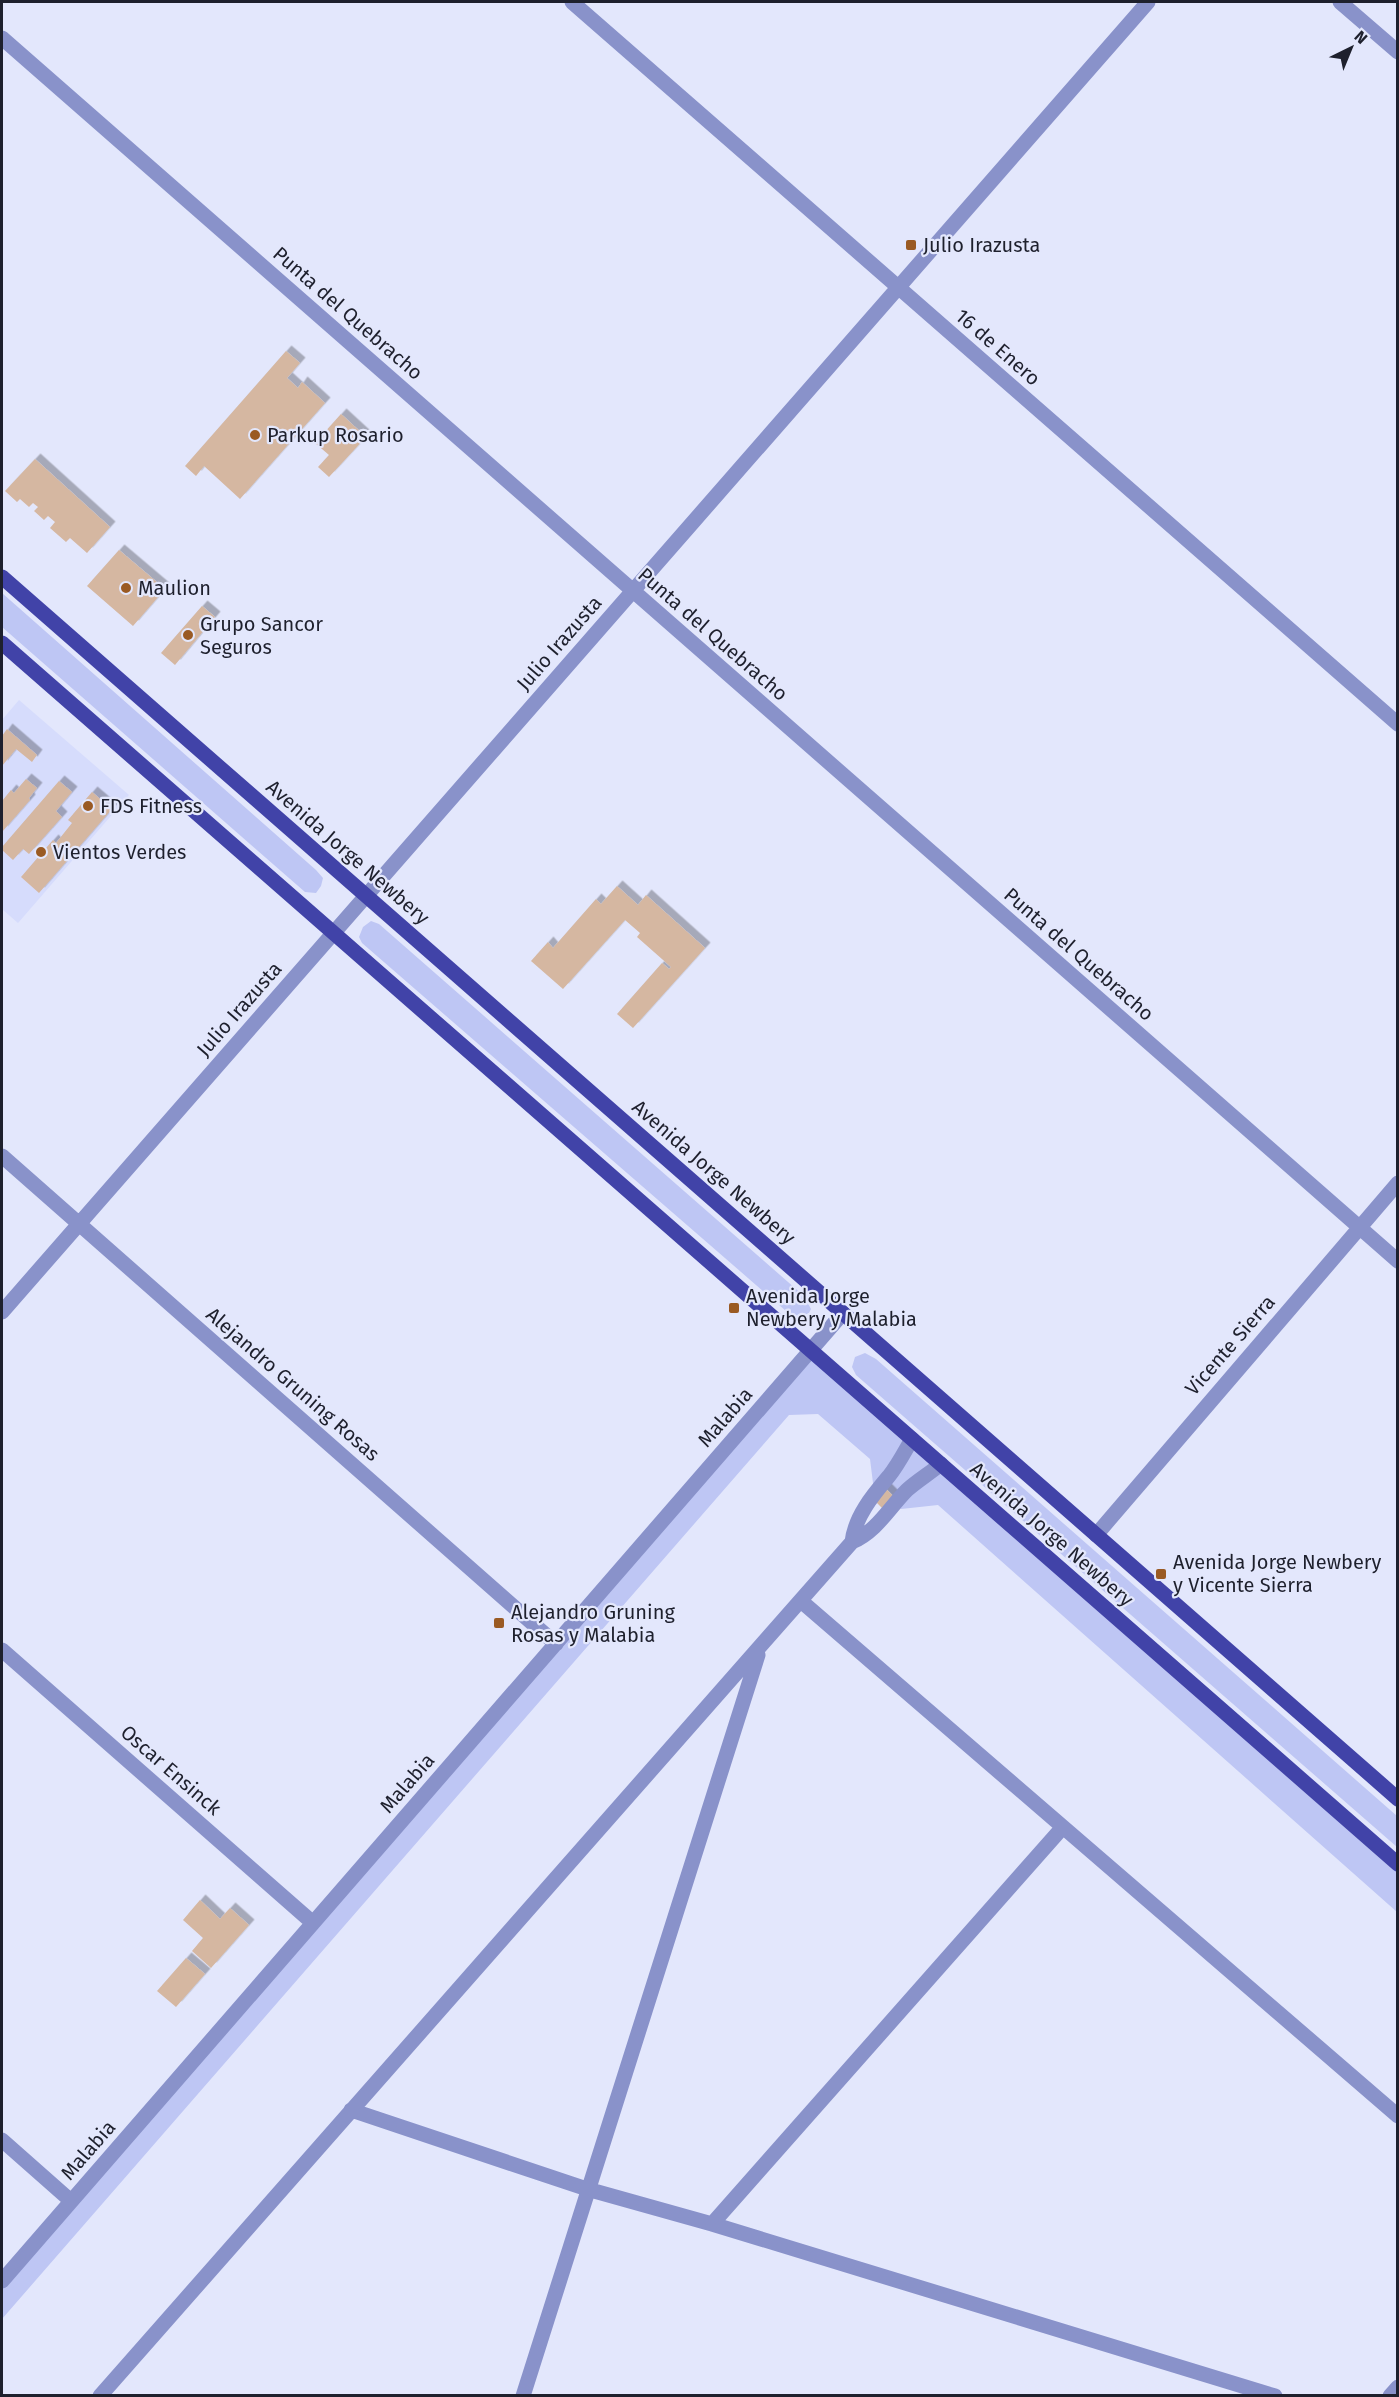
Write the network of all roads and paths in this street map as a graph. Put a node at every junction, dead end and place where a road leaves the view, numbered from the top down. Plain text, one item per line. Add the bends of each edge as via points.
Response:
1 (572, 2) edge
2 (1148, 2) edge
3 (1340, 2) edge
4 (2, 38) edge
5 (1398, 52) edge
6 (898, 287) junction
7 (2, 577) edge
8 (632, 591) junction
9 (2, 643) edge
10 (1398, 724) edge
11 (366, 896) junction
12 (333, 933) junction
13 (2, 1156) edge
14 (1398, 1183) edge
15 (79, 1224) junction
16 (1359, 1227) junction
17 (1398, 1261) edge
18 (2, 1312) edge
19 (843, 1313) junction
20 (811, 1350) junction
21 (912, 1439) junction
22 (941, 1464) junction
23 (1096, 1535) junction
24 (852, 1542) junction
25 (801, 1601) junction
26 (556, 1644) junction
27 (760, 1647) junction
28 (2, 1650) edge
29 (1398, 1800) edge
30 (1063, 1827) junction
31 (1398, 1864) edge
32 (313, 1923) junction
33 (351, 2110) junction
34 (1398, 2116) edge
35 (2, 2140) edge
36 (587, 2189) junction
37 (71, 2201) junction
38 (712, 2224) junction
39 (2, 2281) edge
40 (1398, 2387) edge
41 (100, 2396) edge
42 (523, 2396) edge
43 (1275, 2396) edge
44 (1390, 2396) edge

1 - 6 street, 16 de Enero
2 - 6 street, Julio Irazusta
3 - 5 street
4 - 8 street, Punta del Quebracho
6 - 8 street, Julio Irazusta
6 - 10 street, 16 de Enero
7 - 11 main road, Avenida Jorge Newbery
8 - 11 street, Julio Irazusta
8 - 16 street, Punta del Quebracho
9 - 12 main road, Avenida Jorge Newbery
11 - 12 street, Julio Irazusta
11 - 19 main road, Avenida Jorge Newbery
12 - 15 street, Julio Irazusta
12 - 20 main road, Avenida Jorge Newbery
13 - 15 street, Alejandro Gruning Rosas
14 - 16 street, Vicente Sierra
15 - 18 street, Julio Irazusta
15 - 26 street, Alejandro Gruning Rosas
16 - 17 street, Punta del Quebracho
16 - 23 street, Vicente Sierra
19 - 20 street, Malabia
19 - 23 main road, Avenida Jorge Newbery
20 - 21 main road, Avenida Jorge Newbery
20 - 26 street, Malabia
21 - 22 main road, Avenida Jorge Newbery
21 - 24 street via 868,1503 853,1530
22 - 24 street via 907,1490 864,1537
22 - 31 main road, Avenida Jorge Newbery
23 - 29 main road, Avenida Jorge Newbery
24 - 25 street
25 - 27 street
25 - 30 street
26 - 32 street, Malabia
27 - 33 street
27 - 36 street
28 - 32 street, Oscar Ensinck
30 - 34 street
30 - 38 street
32 - 37 street, Malabia
33 - 36 street
33 - 41 street
35 - 37 street
36 - 38 street
36 - 42 street
37 - 39 street, Malabia
38 - 43 street
40 - 44 street

